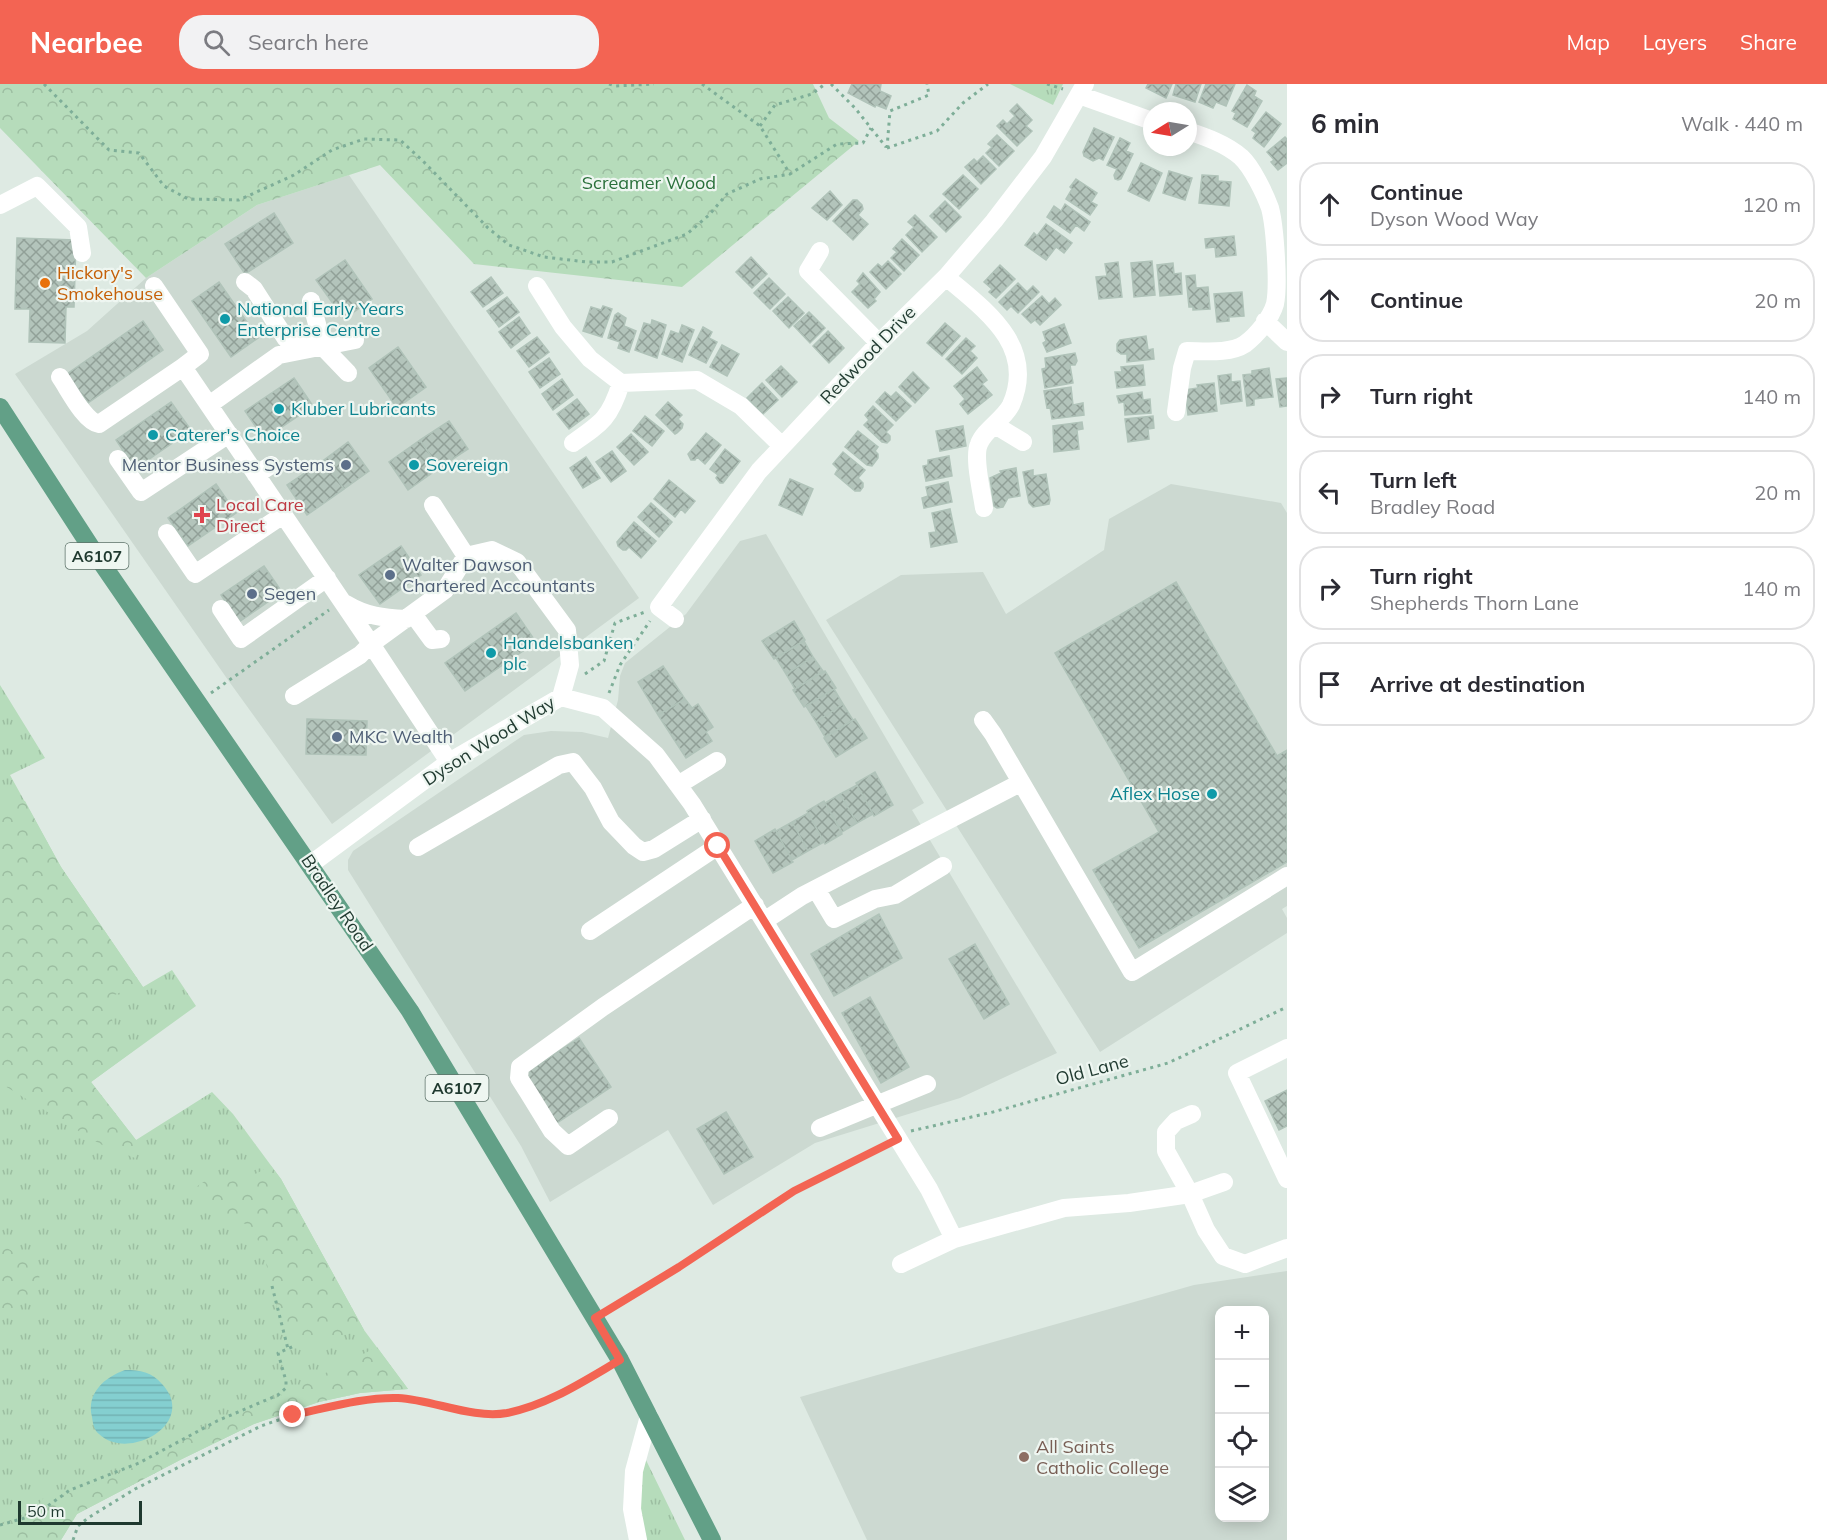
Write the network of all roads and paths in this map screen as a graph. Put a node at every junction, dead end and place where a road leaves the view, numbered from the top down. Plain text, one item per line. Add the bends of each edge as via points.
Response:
1 (44, 84) edge
2 (609, 84) edge
3 (654, 84) edge
4 (702, 84) edge
5 (825, 84) edge
6 (831, 84) edge
7 (927, 84) edge
8 (988, 84) edge
9 (1082, 89) edge
10 (1143, 118) edge
11 (760, 126) junction
12 (871, 128) junction
13 (1197, 135) edge
14 (887, 148) junction
15 (790, 174) junction
16 (0, 205) edge
17 (1279, 208) edge
18 (820, 251) dead end
19 (82, 253) dead end
20 (946, 277) junction
21 (245, 282) dead end
22 (154, 286) dead end
23 (537, 286) dead end
24 (311, 301) dead end
25 (1265, 321) junction
26 (355, 340) dead end
27 (1287, 342) edge
28 (879, 343) junction
29 (322, 347) junction
30 (348, 373) dead end
31 (188, 375) junction
32 (60, 377) dead end
33 (621, 383) junction
34 (209, 405) junction
35 (0, 407) edge
36 (1176, 412) dead end
37 (995, 425) junction
38 (229, 434) junction
39 (1023, 442) dead end
40 (573, 443) dead end
41 (782, 446) junction
42 (118, 459) dead end
43 (433, 505) dead end
44 (984, 508) dead end
45 (283, 514) junction
46 (167, 533) dead end
47 (466, 556) junction
48 (327, 578) junction
49 (342, 601) junction
50 (659, 607) junction
51 (221, 609) dead end
52 (410, 616) junction
53 (675, 619) dead end
54 (441, 639) dead end
55 (371, 644) junction
56 (562, 692) junction
57 (294, 696) dead end
58 (198, 703) junction
59 (603, 708) junction
60 (983, 720) dead end
61 (717, 761) dead end
62 (449, 762) junction
63 (1020, 783) junction
64 (678, 785) junction
65 (702, 819) junction
66 (718, 846) junction
67 (418, 847) dead end
68 (311, 864) junction
69 (943, 866) dead end
70 (1287, 876) edge
71 (816, 889) junction
72 (759, 913) junction
73 (590, 931) dead end
74 (1287, 1007) edge
75 (1287, 1048) edge
76 (927, 1084) dead end
77 (877, 1104) junction
78 (1192, 1114) dead end
79 (609, 1118) dead end
80 (820, 1128) dead end
81 (898, 1139) junction
82 (1287, 1179) edge
83 (1224, 1182) dead end
84 (1190, 1194) junction
85 (954, 1239) junction
86 (1287, 1248) edge
87 (901, 1264) dead end
88 (272, 1286) dead end
89 (595, 1318) junction
90 (294, 1346) dead end
91 (288, 1349) junction
92 (620, 1360) junction
93 (649, 1416) junction
94 (0, 1525) edge
95 (74, 1540) edge
96 (638, 1540) edge
97 (712, 1540) edge

1 - 15 path via 109,150 139,153 164,186 189,199 239,200 294,175 332,150 364,140 400,140 509,245 563,260 612,262 669,241 687,234 727,194 760,179
2 - 3 path
4 - 11 path
5 - 11 path via 812,94 775,105
6 - 12 path
7 - 14 path via 929,95 890,111
8 - 14 path via 937,131
9 - 10 street
9 - 20 street, Redwood Drive via 1043,157
11 - 15 path
12 - 14 path
12 - 15 path via 862,143 837,144
13 - 17 street via 1243,158
16 - 19 street via 38,186 78,227
17 - 25 street via 1274,245 1275,303
18 - 28 street via 808,271
20 - 28 street, Redwood Drive
20 - 37 street via 981,306 1013,347 1017,384 1010,406
21 - 29 street via 254,289 286,339
22 - 31 street via 200,354
23 - 33 street via 563,327 590,359
24 - 29 street
25 - 27 street
25 - 36 street via 1243,345 1225,350 1187,351
26 - 29 street
28 - 41 street, Redwood Drive
29 - 30 street
29 - 34 street via 279,355
31 - 32 street via 99,424 85,415
31 - 34 street
33 - 40 street via 614,406 598,426
33 - 41 street via 697,380 741,406
34 - 38 street
35 - 58 main road, Bradley Road / A6107
37 - 39 street
37 - 44 street via 979,444
38 - 42 street via 141,492
38 - 45 street via 264,470
41 - 50 street, Redwood Drive via 759,471
43 - 47 street
45 - 46 street via 195,574
45 - 48 street via 311,540
47 - 52 street via 445,590
47 - 56 street via 492,550 517,562 567,630 570,665
48 - 49 street
48 - 51 street via 241,639
49 - 52 street via 360,613 381,618
49 - 55 street
49 - 58 path
50 - 53 street
50 - 56 path via 615,623 604,661
50 - 59 path via 620,664
52 - 54 street via 432,640
52 - 55 street
55 - 57 street
55 - 62 street
56 - 59 street, Dyson Wood Way
56 - 62 street, Dyson Wood Way
58 - 68 main road, Bradley Road / A6107
59 - 64 street, Dyson Wood Way via 656,755
60 - 63 street
61 - 64 street
62 - 68 street, Dyson Wood Way
63 - 70 street via 1132,972
63 - 71 street
64 - 65 street, Dyson Wood Way
65 - 66 street, Dyson Wood Way
65 - 67 street via 643,852 611,822 573,762 559,765
66 - 72 street, Dyson Wood Way
66 - 73 street
68 - 89 main road, Bradley Road / A6107 via 410,1011
69 - 71 street via 895,895 875,899 834,919
71 - 72 street
72 - 77 street, Dyson Wood Way
72 - 79 street via 603,1007 520,1067 523,1085 552,1131 568,1146
74 - 81 path, Old Lane via 1168,1063 912,1131
75 - 82 street via 1237,1073
76 - 77 street
77 - 80 street
77 - 81 street, Dyson Wood Way
78 - 84 street via 1176,1121 1166,1132 1166,1151
81 - 85 street, Dyson Wood Way
81 - 89 path, Old Lane via 794,1191
83 - 84 street
84 - 85 street via 1064,1209
84 - 86 street via 1223,1256 1245,1264
85 - 87 street
88 - 91 path
89 - 92 main road, Bradley Road / A6107
90 - 91 path
91 - 94 path via 278,1353 286,1381 286,1388 278,1395 225,1417 139,1463 70,1490 35,1515
92 - 93 main road, Bradley Road / A6107
92 - 95 path via 537,1406 505,1413 481,1413 398,1398 360,1401 293,1415 261,1426 135,1489 88,1518 78,1527
93 - 96 street via 634,1470 632,1509
93 - 97 main road, Bradley Road / A6107

